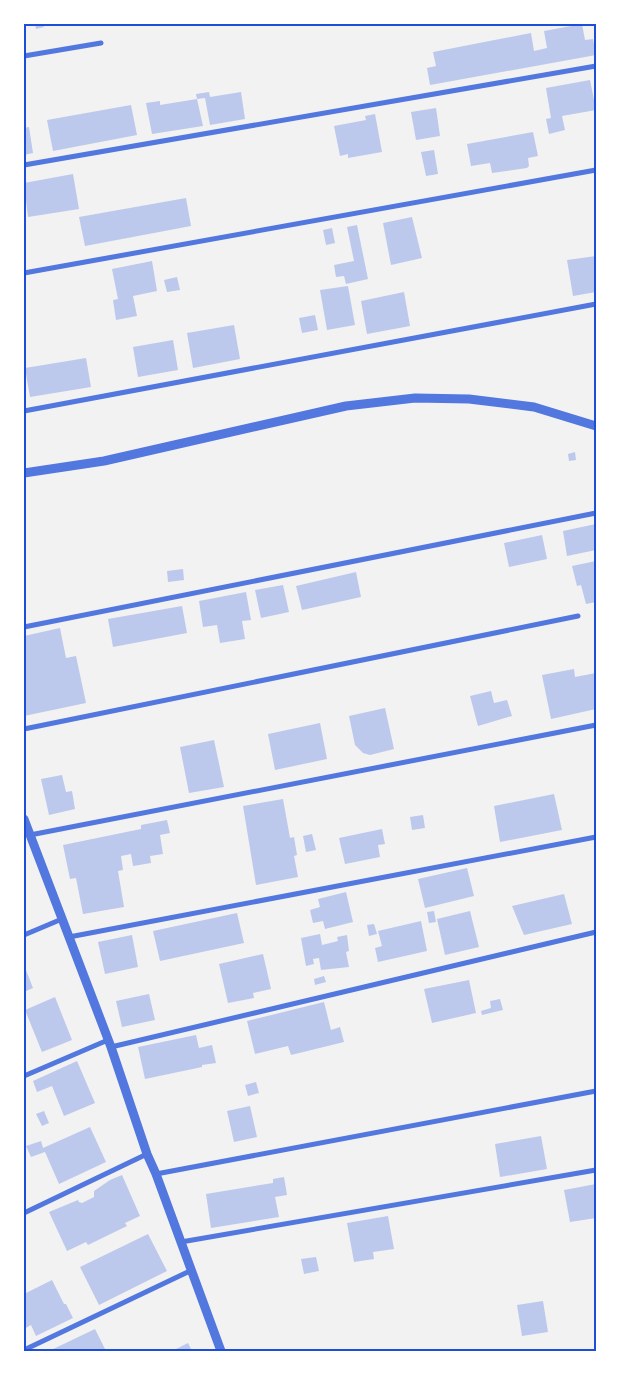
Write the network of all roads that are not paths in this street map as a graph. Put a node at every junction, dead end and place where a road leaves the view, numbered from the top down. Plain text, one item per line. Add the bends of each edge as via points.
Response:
1 (101, 43) dead end
2 (24, 56) edge
3 (596, 66) edge
4 (24, 165) edge
5 (596, 170) edge
6 (24, 273) edge
7 (596, 304) edge
8 (24, 411) edge
9 (596, 426) edge
10 (24, 473) edge
11 (596, 513) edge
12 (578, 616) dead end
13 (24, 627) edge
14 (596, 725) edge
15 (24, 730) edge
16 (24, 819) edge
17 (30, 835) junction
18 (596, 837) edge
19 (62, 919) junction
20 (596, 932) edge
21 (24, 935) edge
22 (69, 937) junction
23 (109, 1044) junction
24 (24, 1076) edge
25 (596, 1092) edge
26 (147, 1154) junction
27 (596, 1170) edge
28 (156, 1174) junction
29 (24, 1213) edge
30 (181, 1242) junction
31 (192, 1270) junction
32 (24, 1350) edge
33 (221, 1351) edge

1 - 2 street
3 - 4 street
5 - 6 street
7 - 8 street
9 - 10 street via 534,407 469,399 415,398 346,406 104,461
11 - 13 street
12 - 15 street
14 - 17 street
16 - 17 street
17 - 19 street
18 - 22 street
19 - 21 street
19 - 22 street
20 - 23 street
22 - 23 street
23 - 24 street
23 - 26 street
25 - 28 street
26 - 28 street
26 - 29 street
27 - 30 street
28 - 30 street
30 - 31 street
31 - 32 street
31 - 33 street

